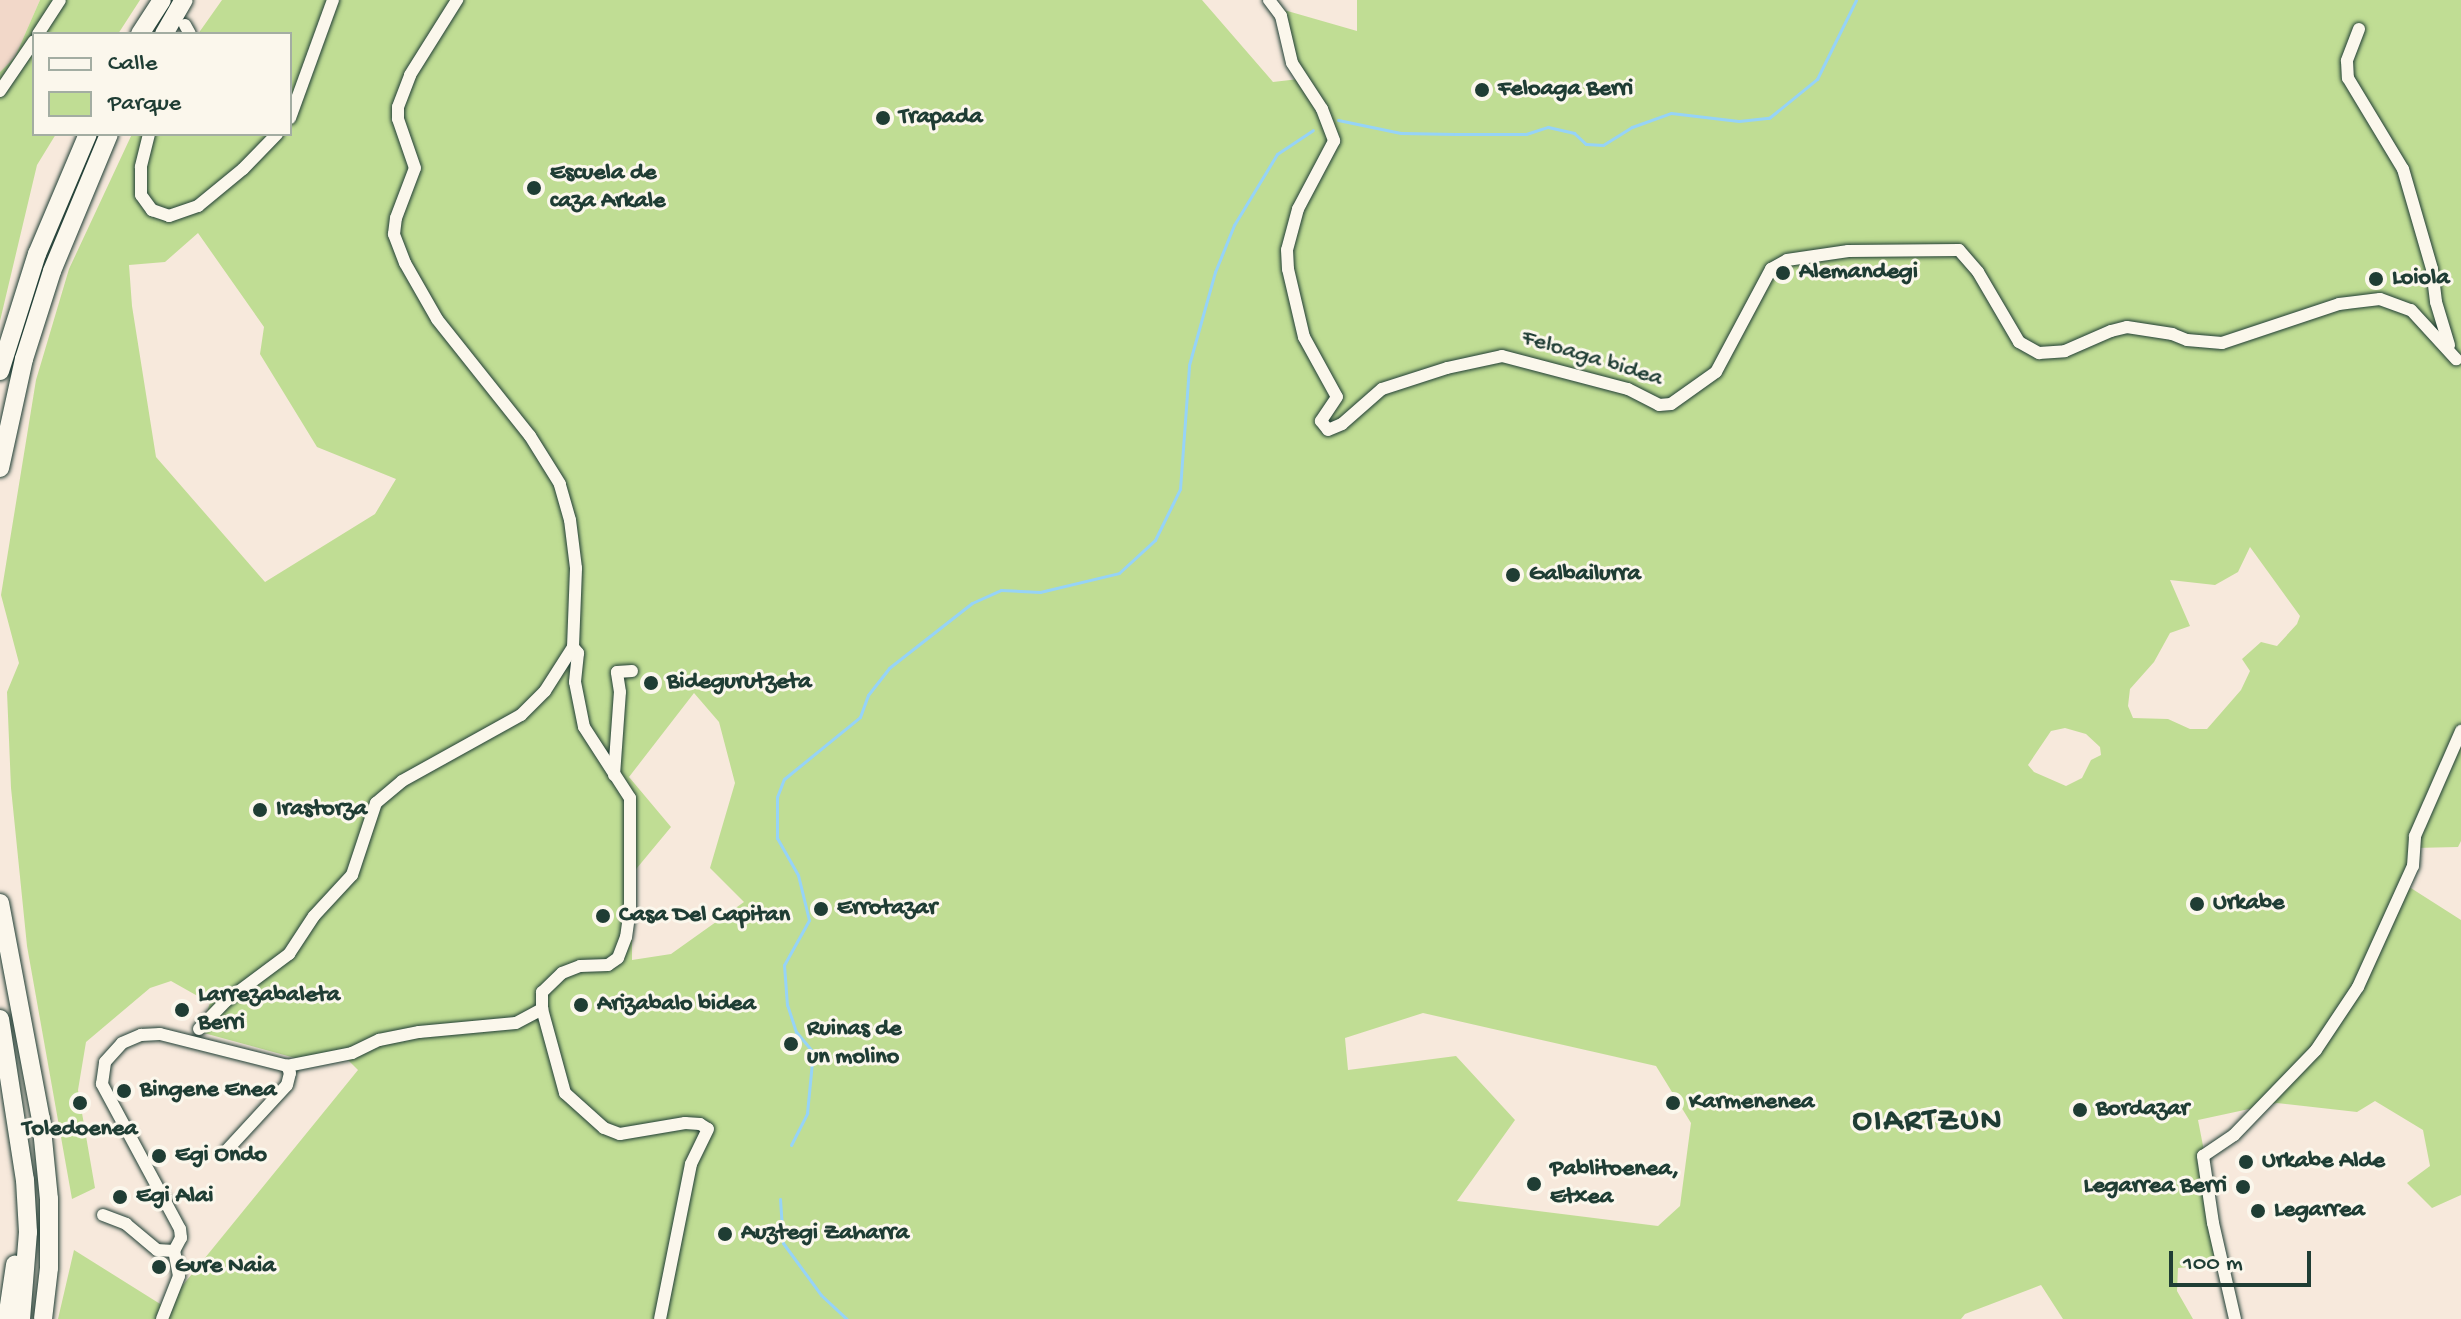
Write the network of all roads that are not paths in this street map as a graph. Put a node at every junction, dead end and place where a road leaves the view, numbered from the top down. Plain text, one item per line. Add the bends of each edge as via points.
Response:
1 (60, 0) edge
2 (162, 0) edge
3 (184, 0) edge
4 (333, 0) edge
5 (457, 0) edge
6 (1270, 1) edge
7 (2359, 29) dead end
8 (39, 32) edge
9 (141, 32) edge
10 (165, 32) edge
11 (32, 44) edge
12 (0, 91) edge
13 (292, 113) edge
14 (87, 136) edge
15 (108, 136) edge
16 (149, 136) edge
17 (275, 136) edge
18 (2459, 362) edge
19 (0, 371) edge
20 (0, 468) edge
21 (573, 647) junction
22 (632, 671) dead end
23 (2461, 731) edge
24 (614, 775) junction
25 (0, 903) edge
26 (542, 1009) junction
27 (0, 1019) edge
28 (199, 1029) dead end
29 (287, 1066) junction
30 (227, 1150) dead end
31 (25, 1180) junction
32 (103, 1215) dead end
33 (174, 1251) junction
34 (7, 1319) edge
35 (21, 1319) edge
36 (43, 1319) edge
37 (162, 1319) edge
38 (660, 1319) edge
39 (2235, 1319) edge

1 - 8 street
2 - 9 highway
3 - 10 highway
4 - 13 street
5 - 21 street via 410,75 398,107 415,168 394,234 437,319 530,436 560,484 576,568
6 - 18 street, Feloaga bidea via 1281,16 1292,63 1322,109 1334,141 1298,209 1287,250 1304,337 1337,397 1321,421 1328,430 1382,389 1502,356 1628,389 1659,405 1671,404 1716,372 1771,269 1787,260 1848,251 1959,250 2019,342 2039,353 2065,351 2127,327 2222,343 2339,304 2380,299 2411,310
7 - 18 street via 2347,61 2348,78 2403,169 2432,269 2442,326
11 - 12 street
14 - 19 highway via 37,254
15 - 20 highway via 52,271
16 - 17 street via 141,195 152,210 169,216 198,206
21 - 24 street via 578,653 580,715
21 - 28 street via 550,684 521,715 402,781 376,803 352,875 314,916 289,954 226,1001
22 - 24 street via 617,672
23 - 39 street via 2421,819 2413,866 2363,979 2323,1042 2234,1135 2208,1149 2201,1161
24 - 26 street via 631,803 626,937 612,963 580,966 553,979 542,992
25 - 36 highway via 35,1079 48,1186 49,1268
26 - 29 street via 516,1023 419,1032
26 - 38 street via 565,1093 604,1128 620,1134 685,1123 708,1129 691,1164
27 - 31 highway
29 - 30 street via 287,1085
29 - 33 street via 150,1034 122,1043 105,1062 101,1077 109,1102 180,1229
31 - 34 highway
31 - 35 highway via 28,1232
32 - 33 street via 126,1224 157,1250
33 - 37 street via 179,1276

